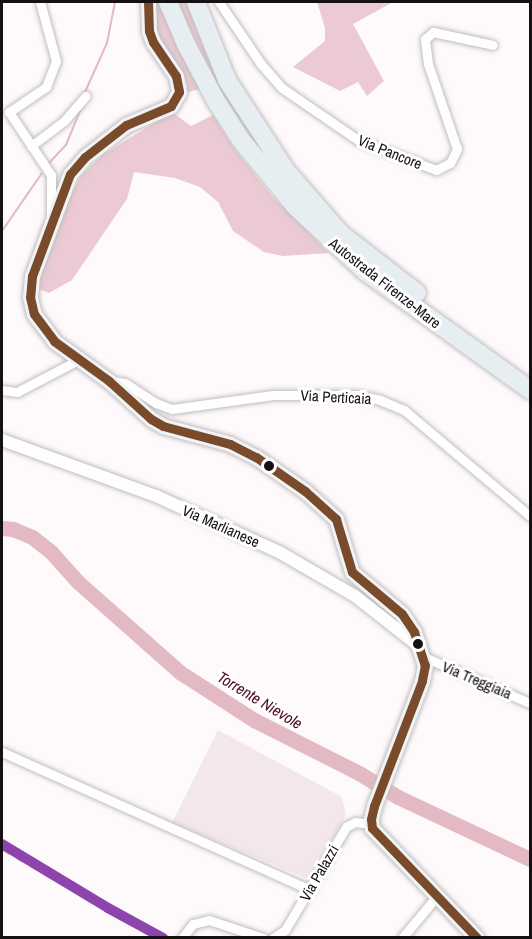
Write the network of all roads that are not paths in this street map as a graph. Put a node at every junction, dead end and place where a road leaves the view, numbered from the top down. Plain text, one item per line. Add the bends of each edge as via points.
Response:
1 (40, 2) edge
2 (148, 2) edge
3 (168, 2) edge
4 (196, 2) edge
5 (219, 2) edge
6 (493, 45) dead end
7 (87, 96) dead end
8 (31, 146) junction
9 (51, 223) junction
10 (78, 360) junction
11 (531, 375) edge
12 (109, 381) junction
13 (2, 390) edge
14 (531, 390) edge
15 (2, 440) edge
16 (531, 516) edge
17 (423, 652) junction
18 (531, 703) edge
19 (2, 752) edge
20 (371, 824) junction
21 (310, 890) junction
22 (437, 896) junction
23 (475, 937) edge
24 (182, 938) edge
25 (263, 938) edge
26 (273, 938) edge
27 (402, 938) edge

1 - 8 street via 56,61 46,87 9,112
2 - 9 main road via 149,30 176,76 176,98 171,106 126,125 84,157 70,174
3 - 14 highway, Autostrada Firenze-Mare via 216,101 247,148 296,207 366,272
4 - 11 highway, Autostrada Firenze-Mare via 227,80 262,138 306,197 374,263
5 - 6 street, Via Pancore via 282,88 357,140 435,170 450,163 457,149 431,75 424,39 433,32
7 - 8 street via 64,121
8 - 9 street via 51,175
9 - 10 main road via 32,276 30,297 42,328
10 - 12 main road
10 - 13 street via 17,392
12 - 16 street, Via Perticaia via 125,383 172,410 273,395 357,395 380,400 404,410
12 - 17 main road via 163,426 236,447 322,504 339,524 352,572 396,607
15 - 17 street, Via Marlianese via 156,496 279,552 355,596
17 - 18 street, Via Treggiaia
17 - 20 main road via 424,674 374,806
19 - 21 street
20 - 21 street, Via Palazzi via 355,822 346,827
20 - 22 main road via 396,856
21 - 26 street, Via Palazzi via 285,930
22 - 23 main road
22 - 27 street
24 - 25 street via 193,924 209,920

